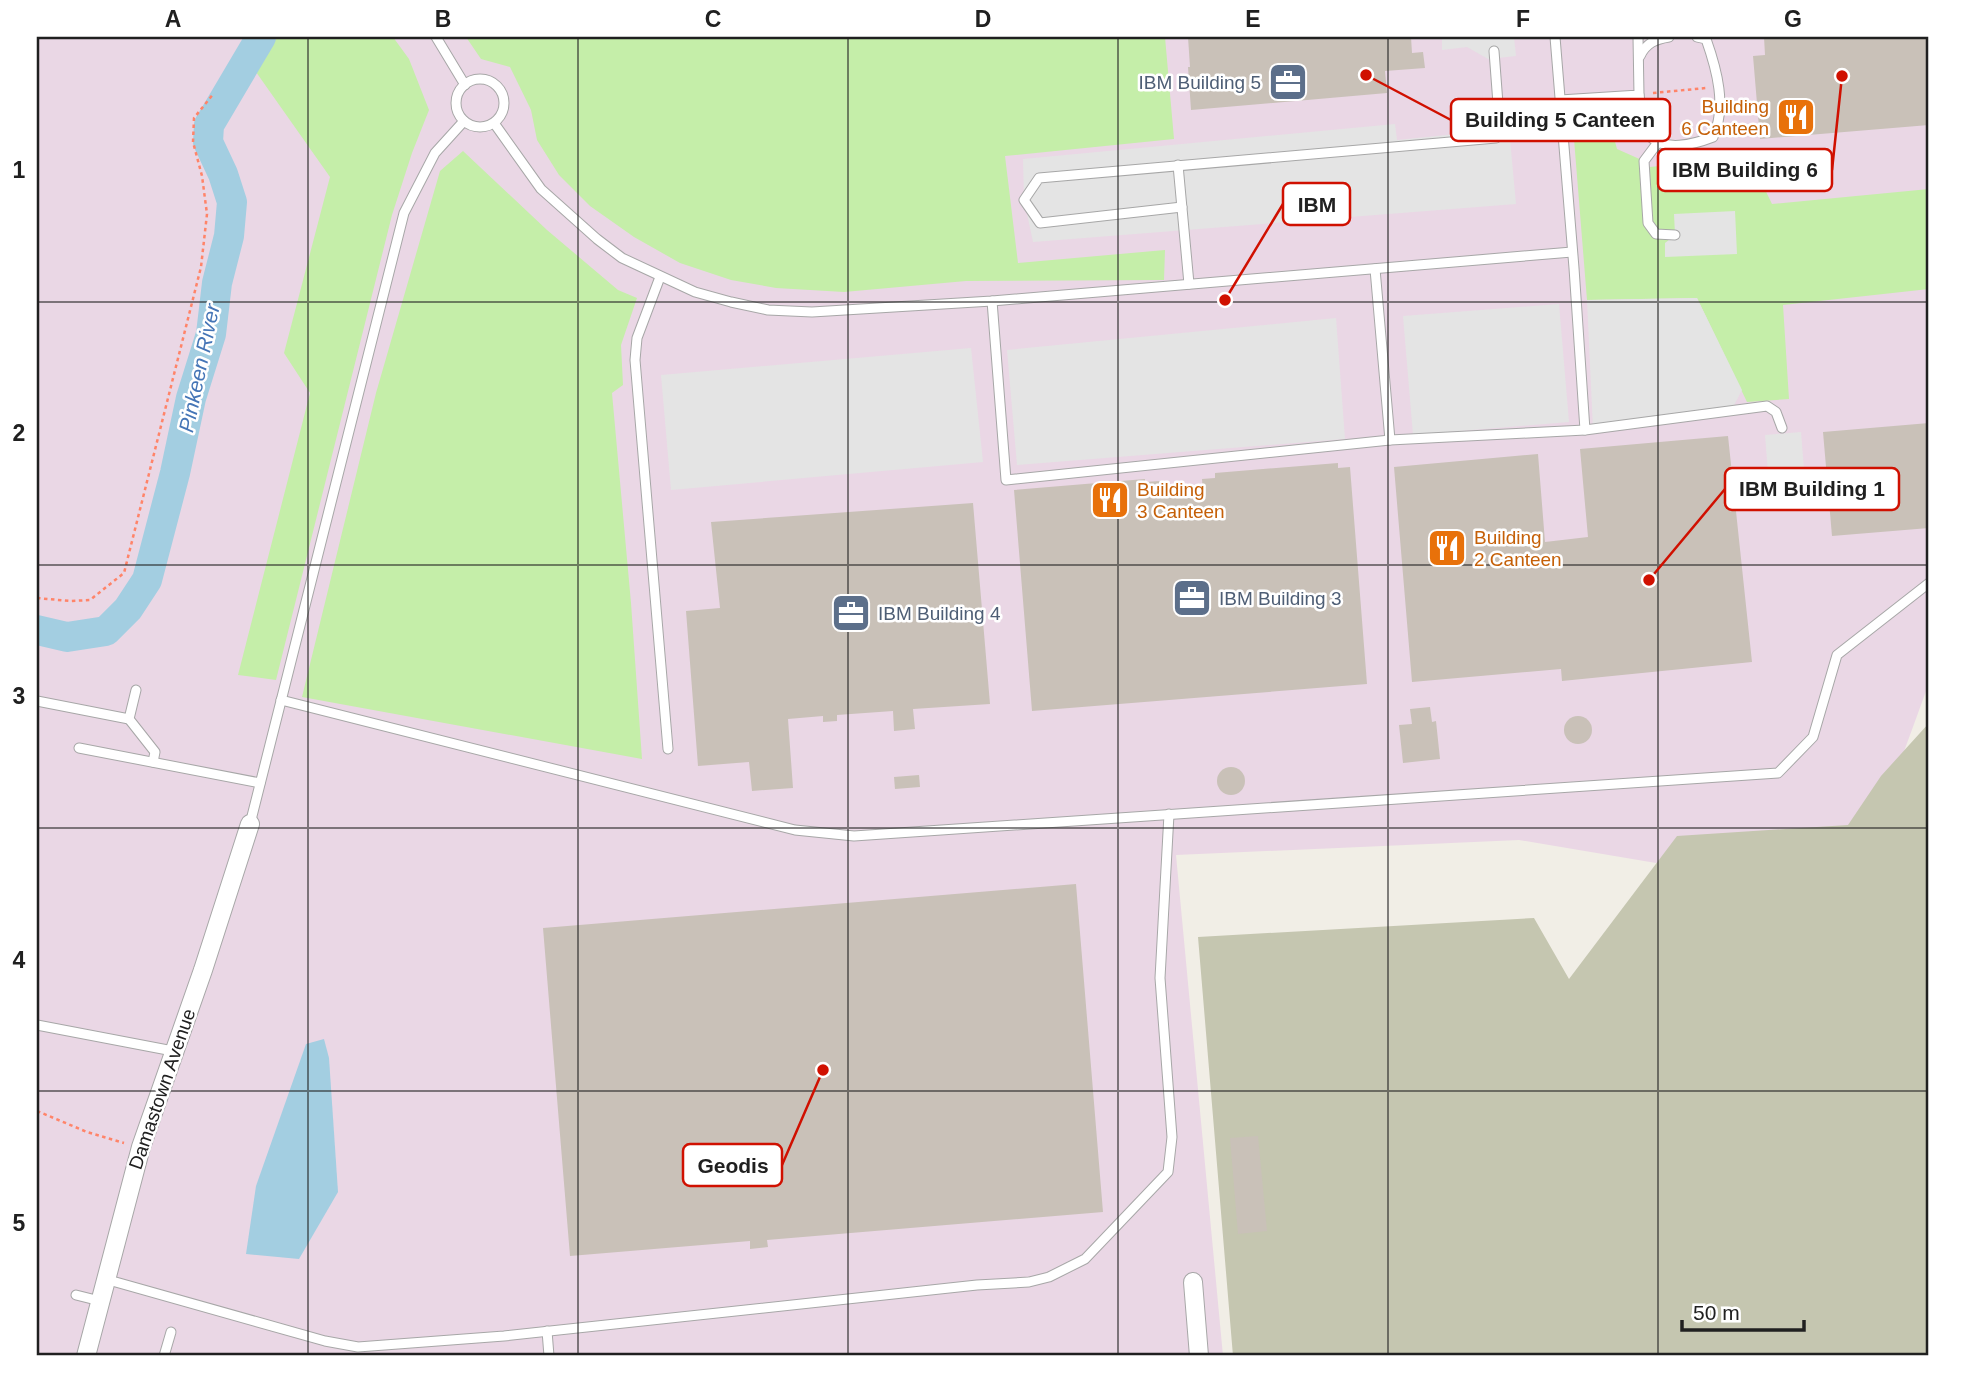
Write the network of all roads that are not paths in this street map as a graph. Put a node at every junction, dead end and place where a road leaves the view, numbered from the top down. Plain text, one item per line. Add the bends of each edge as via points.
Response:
1 (436, 37) edge
2 (1555, 37) edge
3 (1638, 37) edge
4 (1669, 37) edge
5 (1697, 37) edge
6 (1494, 51) dead end
7 (1639, 58) junction
8 (465, 85) junction
9 (1639, 94) junction
10 (1560, 100) junction
11 (464, 121) junction
12 (494, 123) junction
13 (1659, 141) junction
14 (1178, 165) junction
15 (1182, 207) junction
16 (1675, 236) dead end
17 (1572, 252) junction
18 (1375, 269) junction
19 (660, 277) junction
20 (1189, 284) junction
21 (992, 301) junction
22 (1782, 428) dead end
23 (1585, 430) junction
24 (1390, 440) junction
25 (1929, 583) edge
26 (136, 690) dead end
27 (281, 700) junction
28 (37, 701) edge
29 (129, 719) junction
30 (79, 748) dead end
31 (668, 749) dead end
32 (153, 762) junction
33 (260, 783) junction
34 (1170, 814) junction
35 (250, 824) joint
36 (37, 1025) edge
37 (173, 1051) junction
38 (105, 1279) junction
39 (1193, 1282) dead end
40 (76, 1295) dead end
41 (100, 1301) junction
42 (547, 1331) junction
43 (171, 1332) dead end
44 (86, 1356) edge
45 (164, 1356) edge
46 (549, 1356) edge
47 (1199, 1356) edge

1 - 8 lane
2 - 10 lane
3 - 7 lane
4 - 7 lane via 1647,45
5 - 13 lane via 1706,39 1719,87 1719,124 1713,137 1699,142
6 - 14 lane via 1496,138
7 - 9 lane
8 - 11 lane via 456,107
8 - 12 lane via 479,79 499,89 503,111
9 - 10 lane
9 - 13 lane via 1648,133
10 - 17 lane
11 - 12 lane via 479,127
11 - 27 lane via 435,153 404,213
12 - 19 lane via 541,189 622,258
13 - 16 lane via 1644,161 1648,223 1656,234
14 - 15 lane
14 - 15 lane via 1039,178 1024,200 1040,223
15 - 20 lane
17 - 18 lane
17 - 23 lane
18 - 20 lane
18 - 24 lane
19 - 21 lane via 695,292 768,310 812,312
19 - 31 lane via 637,338 635,360
20 - 21 lane
21 - 24 lane via 1006,480
22 - 23 lane via 1776,412 1768,406
23 - 24 lane
25 - 34 lane via 1837,655 1813,737 1778,773
26 - 29 lane
27 - 33 lane
27 - 34 lane via 795,830 854,836
28 - 29 lane
29 - 32 lane via 155,752
30 - 32 lane
32 - 33 lane
33 - 35 lane
34 - 42 lane via 1160,978 1172,1138 1168,1172 1085,1259 1029,1282
35 - 37 street, Damastown Avenue
36 - 37 lane
37 - 38 street, Damastown Avenue
38 - 41 street, Damastown Avenue
38 - 42 lane via 358,1348
39 - 47 street
40 - 41 lane
41 - 44 street, Damastown Avenue
42 - 46 lane
43 - 45 lane

